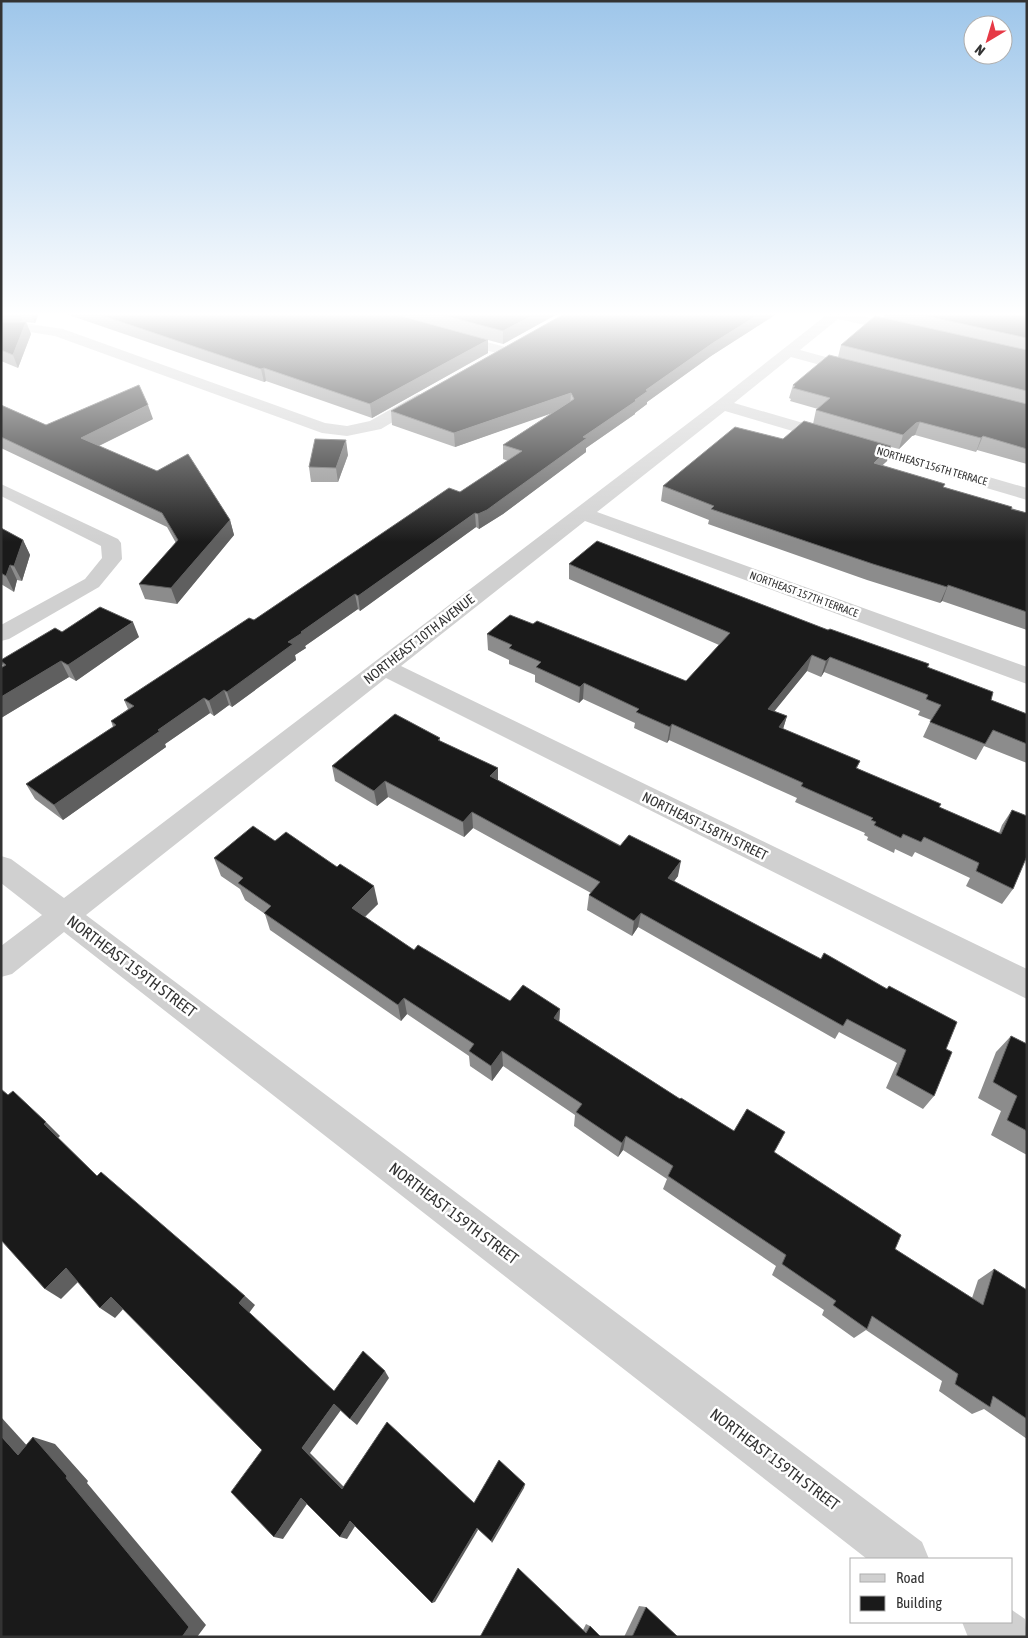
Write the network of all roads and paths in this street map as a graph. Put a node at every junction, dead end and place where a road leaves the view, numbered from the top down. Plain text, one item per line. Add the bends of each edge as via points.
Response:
1 (216, 389) edge
2 (742, 389) edge
3 (436, 391) edge
4 (722, 406) junction
5 (1, 490) edge
6 (1027, 494) edge
7 (581, 513) junction
8 (1, 634) edge
9 (383, 666) junction
10 (1027, 676) edge
11 (1, 867) edge
12 (64, 914) junction
13 (1, 964) edge
14 (1027, 985) edge
15 (905, 1558) edge
16 (988, 1623) edge
17 (1006, 1637) edge

1 - 3 street via 322,428 347,431 375,425
2 - 4 street, NORTHEAST 10TH AVENUE
4 - 6 street, NORTHEAST 156TH TERRACE
4 - 7 street, NORTHEAST 10TH AVENUE
5 - 8 street via 110,543 112,559 92,583
7 - 9 street, NORTHEAST 10TH AVENUE
7 - 10 street, NORTHEAST 157TH TERRACE
9 - 12 street, NORTHEAST 10TH AVENUE
9 - 14 street, NORTHEAST 158TH STREET
11 - 12 street, NORTHEAST 159TH STREET
12 - 13 street, NORTHEAST 10TH AVENUE
12 - 15 street, NORTHEAST 159TH STREET
16 - 17 street

